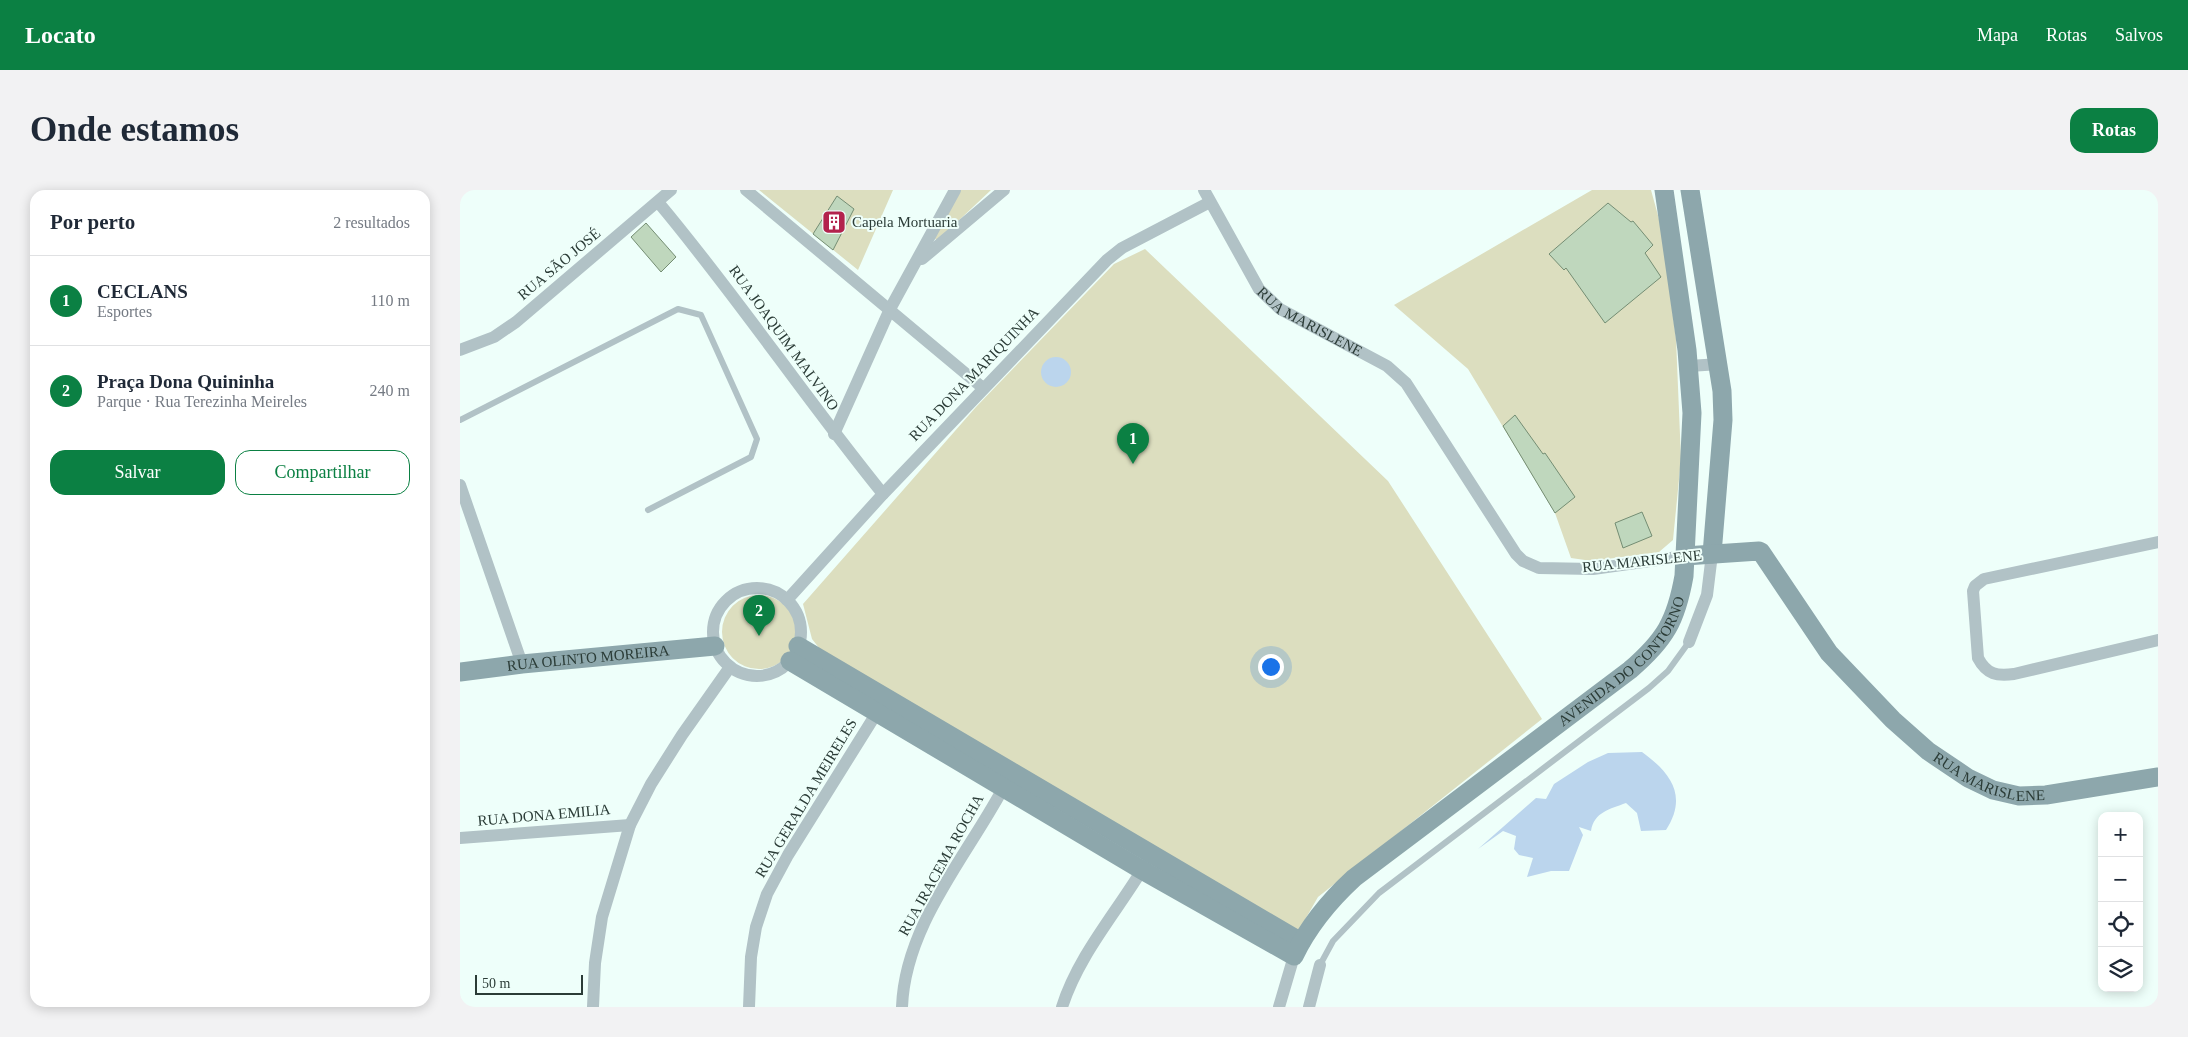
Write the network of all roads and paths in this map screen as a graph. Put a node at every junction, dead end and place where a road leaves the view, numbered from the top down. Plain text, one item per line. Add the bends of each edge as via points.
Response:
1 (671, 190) edge
2 (746, 190) edge
3 (955, 190) edge
4 (1004, 190) edge
5 (1204, 190) edge
6 (1664, 190) edge
7 (1690, 190) edge
8 (658, 202) junction
9 (1210, 202) junction
10 (917, 263) junction
11 (890, 310) junction
12 (460, 350) edge
13 (1720, 364) junction
14 (1689, 366) junction
15 (983, 388) junction
16 (460, 420) edge
17 (834, 434) junction
18 (460, 485) edge
19 (883, 494) junction
20 (648, 510) dead end
21 (2158, 542) edge
22 (1712, 554) junction
23 (1685, 556) junction
24 (786, 600) junction
25 (2158, 640) edge
26 (1689, 642) joint
27 (715, 646) junction
28 (794, 653) junction
29 (522, 664) junction
30 (730, 667) junction
31 (460, 672) edge
32 (882, 705) junction
33 (2158, 777) edge
34 (1008, 780) junction
35 (630, 825) junction
36 (460, 838) edge
37 (1146, 862) junction
38 (1298, 949) junction
39 (1320, 965) joint
40 (594, 1007) edge
41 (749, 1007) edge
42 (902, 1007) edge
43 (1062, 1007) edge
44 (1280, 1007) edge
45 (1309, 1007) edge

1 - 8 street, RUA SÃO JOSÉ
2 - 11 street
3 - 10 street
4 - 10 street
5 - 9 street, RUA MARISLENE
6 - 14 street, AVENIDA DO CONTORNO
7 - 13 street
8 - 12 street, RUA SÃO JOSÉ via 516,322 494,337
8 - 17 street, RUA JOAQUIM MALVINO via 726,285
9 - 15 street, RUA DONA MARIQUINHA via 1115,254
9 - 23 street, RUA MARISLENE via 1268,300 1387,366 1406,383 1523,561 1539,568 1593,569
10 - 11 street
11 - 15 street
11 - 17 street
13 - 14 street
13 - 22 street via 1722,420
14 - 23 street, AVENIDA DO CONTORNO via 1692,446
15 - 19 street, RUA DONA MARIQUINHA
16 - 20 lane via 678,309 701,315 757,439 755,452
17 - 19 street, RUA JOAQUIM MALVINO
18 - 29 street
19 - 24 street, RUA DONA MARIQUINHA
21 - 25 street via 1984,579 1973,591 1978,658 1990,673 1999,676
22 - 23 street, RUA MARISLENE
22 - 26 street via 1707,595
22 - 33 street, RUA MARISLENE via 1762,552 1829,653 1893,720 1928,751 1968,778 1993,790 2019,796 2046,795
23 - 38 street, AVENIDA DO CONTORNO via 1679,600 1670,626 1643,659 1354,878 1332,898
24 - 27 street via 761,588 746,589 733,595 722,604 715,617
24 - 28 street via 799,621 800,634
26 - 39 lane via 1668,671 1649,688 1379,893 1333,941
27 - 29 street, RUA OLINTO MOREIRA
27 - 30 street
28 - 30 street via 780,669 768,674 755,676
28 - 32 street
29 - 31 street, RUA OLINTO MOREIRA
30 - 35 street via 682,735
32 - 34 street
32 - 41 street, RUA GERALDA MEIRELES via 767,894 754,937
34 - 37 street
34 - 42 street, RUA IRACEMA ROCHA via 922,924 905,974
35 - 36 street, RUA DONA EMILIA
35 - 40 street via 602,917 595,963
37 - 38 street
37 - 43 street via 1082,961
38 - 44 street, AVENIDA DO CONTORNO
39 - 45 street

